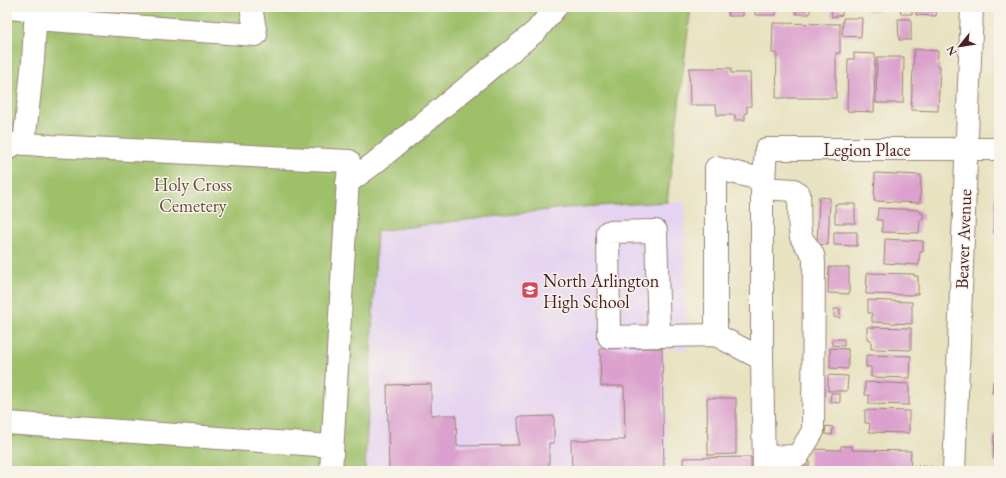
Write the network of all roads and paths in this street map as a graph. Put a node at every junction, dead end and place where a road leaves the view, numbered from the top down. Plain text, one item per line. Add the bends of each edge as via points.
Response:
1 (251, 7) edge
2 (556, 7) edge
3 (972, 7) edge
4 (7, 8) edge
5 (36, 12) edge
6 (16, 146) edge
7 (967, 148) junction
8 (999, 149) edge
9 (348, 183) junction
10 (763, 184) junction
11 (716, 335) junction
12 (659, 336) junction
13 (762, 358) junction
14 (7, 423) edge
15 (332, 446) junction
16 (764, 464) edge
17 (910, 466) dead end
18 (944, 469) edge
19 (331, 471) edge

1 - 5 street via 256,35
2 - 9 street via 536,31
3 - 7 street, Beaver Avenue
4 - 5 street
5 - 6 street via 33,61
6 - 9 street via 349,161
7 - 8 street, Legion Place
7 - 10 street, Legion Place via 766,149
7 - 18 street, Beaver Avenue
9 - 15 street
10 - 11 street via 716,168
10 - 13 street
10 - 16 street via 794,190 800,194 800,235 813,254 814,262 813,431 798,456
11 - 12 street
11 - 13 street
12 - 12 street via 609,337 608,232 656,231
13 - 16 street
14 - 15 street
15 - 19 street
17 - 18 path

